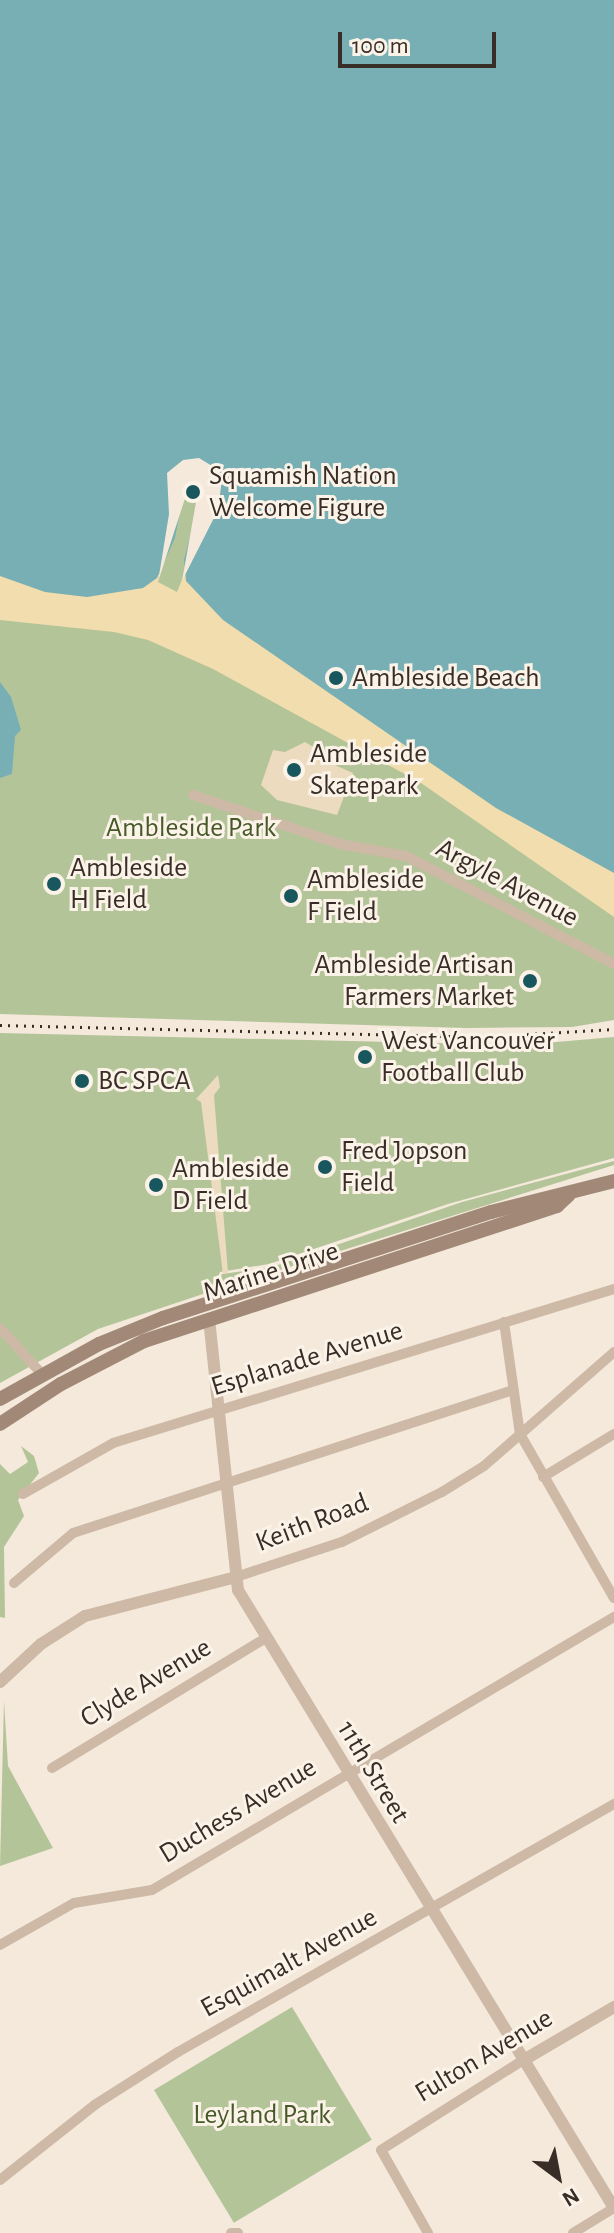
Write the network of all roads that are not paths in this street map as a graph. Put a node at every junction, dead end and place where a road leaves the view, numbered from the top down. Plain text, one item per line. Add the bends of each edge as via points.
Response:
1 (193, 795) dead end
2 (614, 964) edge
3 (614, 1181) edge
4 (569, 1195) junction
5 (614, 1289) edge
6 (209, 1319) junction
7 (504, 1322) junction
8 (0, 1328) edge
9 (614, 1352) edge
10 (41, 1373) junction
11 (513, 1390) junction
12 (40, 1397) junction
13 (0, 1399) edge
14 (220, 1412) junction
15 (0, 1424) edge
16 (520, 1434) junction
17 (614, 1434) edge
18 (543, 1477) junction
19 (228, 1480) junction
20 (23, 1494) dead end
21 (236, 1577) junction
22 (14, 1583) dead end
23 (614, 1598) edge
24 (614, 1617) edge
25 (264, 1639) junction
26 (0, 1682) edge
27 (52, 1768) dead end
28 (346, 1775) junction
29 (614, 1804) edge
30 (432, 1909) junction
31 (0, 1945) edge
32 (614, 2007) edge
33 (522, 2061) junction
34 (0, 2180) edge
35 (614, 2208) edge
36 (428, 2233) edge
37 (573, 2233) edge

1 - 2 street, Argyle Avenue via 340,844 406,856
3 - 4 main road, Marine Drive
4 - 6 main road, Marine Drive via 557,1206
4 - 10 main road, Marine Drive via 491,1212 215,1299
5 - 7 street, Esplanade Avenue
6 - 12 main road, Marine Drive via 121,1351
6 - 14 street, 11th Street
7 - 11 street
7 - 14 street, Esplanade Avenue
8 - 10 street
9 - 16 street, Keith Road
10 - 12 main road
10 - 13 main road, Marine Drive
11 - 16 street
11 - 19 street
12 - 15 main road, Marine Drive
14 - 19 street, 11th Street
14 - 20 street, Esplanade Avenue via 113,1443
16 - 18 street
16 - 21 street, Keith Road via 484,1466 366,1531
17 - 18 street
18 - 23 street
19 - 21 street, 11th Street
19 - 22 street via 73,1533
21 - 25 street, 11th Street
21 - 26 street, Keith Road via 85,1616 41,1644
24 - 28 street, Duchess Avenue
25 - 27 street, Clyde Avenue
25 - 28 street, 11th Street
28 - 30 street, 11th Street
28 - 31 street, Duchess Avenue via 152,1890 74,1903
29 - 30 street, Esquimalt Avenue
30 - 33 street, 11th Street
30 - 34 street, Esquimalt Avenue via 178,2052 96,2104
32 - 33 street, Fulton Avenue
33 - 35 street, 11th Street
33 - 36 street, Fulton Avenue via 381,2150
35 - 37 street

